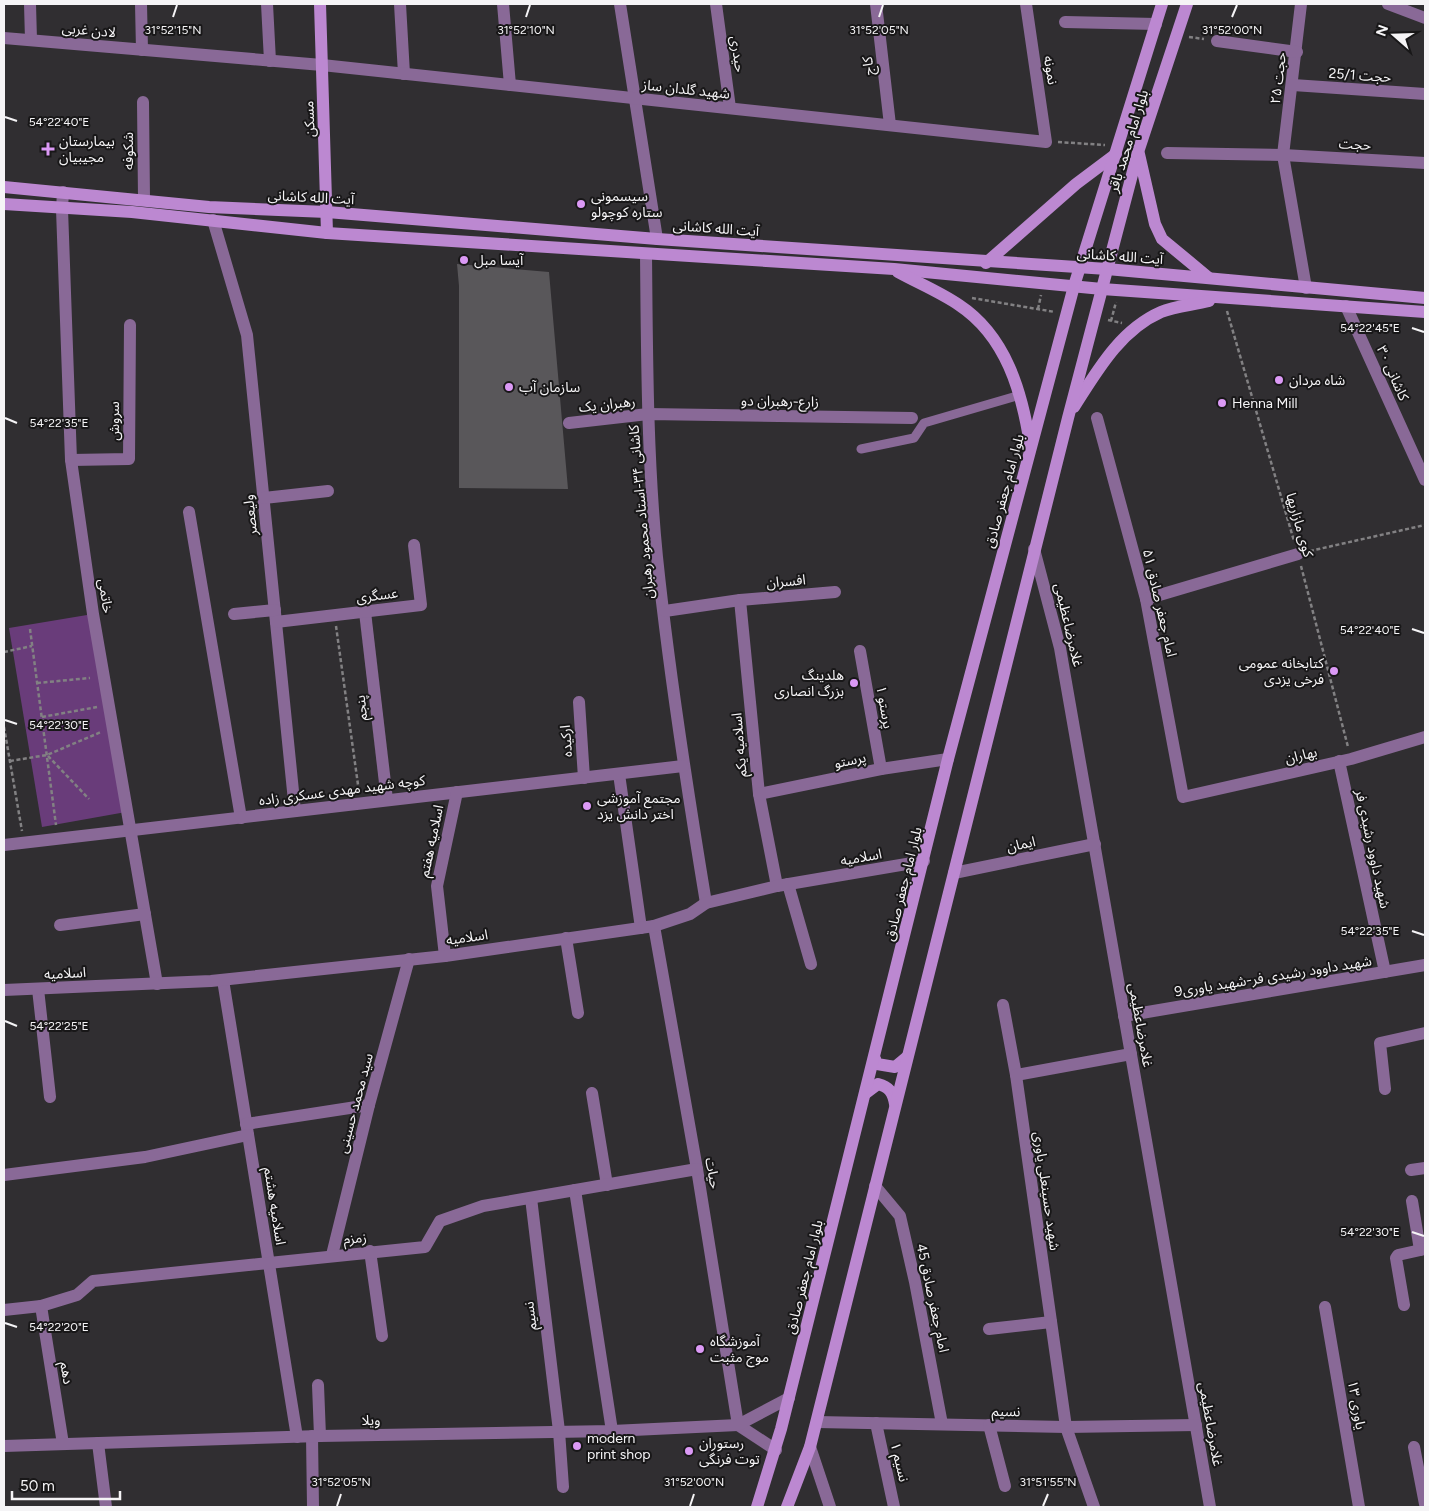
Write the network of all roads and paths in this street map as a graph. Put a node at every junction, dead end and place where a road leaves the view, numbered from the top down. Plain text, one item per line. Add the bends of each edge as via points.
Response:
1 (30, 4) edge
2 (141, 4) edge
3 (268, 4) edge
4 (320, 4) edge
5 (400, 4) edge
6 (503, 4) edge
7 (620, 4) edge
8 (716, 4) edge
9 (876, 4) edge
10 (1026, 4) edge
11 (1162, 4) edge
12 (1187, 4) edge
13 (1301, 4) edge
14 (1394, 5) edge
15 (1425, 18) edge
16 (1065, 22) dead end
17 (1156, 24) junction
18 (1176, 36) junction
19 (4, 38) edge
20 (31, 40) junction
21 (1218, 41) joint
22 (142, 50) junction
23 (1296, 52) junction
24 (270, 61) junction
25 (322, 65) junction
26 (404, 74) junction
27 (510, 85) junction
28 (1293, 85) junction
29 (1425, 94) edge
30 (637, 99) junction
31 (143, 102) dead end
32 (730, 108) junction
33 (890, 125) junction
34 (1046, 142) junction
35 (1117, 150) junction
36 (1138, 152) junction
37 (1167, 153) dead end
38 (1283, 155) junction
39 (1425, 164) edge
40 (4, 187) edge
41 (63, 192) junction
42 (144, 199) junction
43 (4, 204) edge
44 (62, 209) junction
45 (327, 212) junction
46 (214, 220) junction
47 (327, 233) junction
48 (657, 239) junction
49 (646, 254) junction
50 (986, 263) junction
51 (1079, 268) junction
52 (894, 269) junction
53 (1107, 270) junction
54 (1210, 278) junction
55 (1074, 286) junction
56 (1306, 288) junction
57 (1102, 289) junction
58 (964, 297) dead end
59 (1223, 298) junction
60 (1425, 298) edge
61 (1346, 306) junction
62 (1425, 312) edge
63 (1067, 314) junction
64 (1094, 318) junction
65 (130, 326) dead end
66 (1136, 326) junction
67 (1020, 395) junction
68 (648, 414) junction
69 (912, 418) dead end
70 (1068, 418) junction
71 (1097, 418) dead end
72 (569, 423) dead end
73 (861, 449) dead end
74 (1031, 450) junction
75 (71, 460) junction
76 (1425, 480) edge
77 (328, 491) dead end
78 (264, 498) junction
79 (189, 512) dead end
80 (1425, 525) edge
81 (414, 545) dead end
82 (1034, 549) junction
83 (1298, 554) junction
84 (835, 592) dead end
85 (1146, 599) junction
86 (740, 600) junction
87 (664, 611) junction
88 (365, 612) junction
89 (234, 614) dead end
90 (334, 615) junction
91 (276, 616) junction
92 (30, 630) dead end
93 (32, 646) junction
94 (860, 651) dead end
95 (4, 652) edge
96 (103, 676) junction
97 (37, 683) junction
98 (579, 702) dead end
99 (108, 704) junction
100 (42, 717) junction
101 (4, 727) edge
102 (112, 728) junction
103 (1425, 737) edge
104 (47, 755) junction
105 (948, 759) junction
106 (1345, 760) junction
107 (10, 761) junction
108 (683, 766) junction
109 (881, 768) junction
110 (619, 774) junction
111 (584, 778) junction
112 (457, 792) junction
113 (758, 794) junction
114 (1183, 798) joint
115 (90, 799) dead end
116 (387, 800) junction
117 (361, 803) junction
118 (295, 811) junction
119 (240, 818) junction
120 (131, 831) junction
121 (58, 839) junction
122 (24, 843) junction
123 (1094, 844) junction
124 (4, 845) edge
125 (924, 861) junction
126 (954, 873) junction
127 (783, 885) junction
128 (706, 903) junction
129 (145, 914) junction
130 (60, 924) dead end
131 (654, 926) junction
132 (641, 928) junction
133 (566, 938) junction
134 (445, 956) junction
135 (409, 959) junction
136 (811, 964) dead end
137 (1425, 964) edge
138 (1385, 972) junction
139 (223, 980) junction
140 (158, 984) junction
141 (38, 989) junction
142 (4, 990) edge
143 (1003, 1005) dead end
144 (578, 1013) dead end
145 (1124, 1016) junction
146 (1425, 1032) edge
147 (1131, 1054) junction
148 (907, 1056) junction
149 (875, 1058) junction
150 (1016, 1076) junction
151 (1385, 1089) dead end
152 (866, 1092) junction
153 (592, 1093) dead end
154 (50, 1097) dead end
155 (369, 1105) junction
156 (895, 1106) junction
157 (247, 1129) junction
158 (1425, 1168) edge
159 (697, 1169) junction
160 (1411, 1170) dead end
161 (4, 1175) edge
162 (607, 1185) junction
163 (875, 1186) junction
164 (575, 1190) junction
165 (531, 1198) junction
166 (1412, 1201) dead end
167 (1422, 1250) edge
168 (370, 1251) junction
169 (332, 1255) junction
170 (269, 1264) junction
171 (1404, 1305) dead end
172 (41, 1306) junction
173 (1326, 1308) dead end
174 (4, 1310) edge
175 (1051, 1322) junction
176 (989, 1329) dead end
177 (382, 1336) dead end
178 (318, 1385) dead end
179 (789, 1398) junction
180 (817, 1422) junction
181 (876, 1423) junction
182 (942, 1424) junction
183 (1196, 1424) junction
184 (738, 1425) junction
185 (989, 1425) junction
186 (1066, 1427) junction
187 (559, 1431) junction
188 (612, 1431) junction
189 (316, 1436) junction
190 (297, 1437) junction
191 (98, 1443) junction
192 (63, 1444) junction
193 (4, 1446) edge
194 (810, 1447) junction
195 (1414, 1447) dead end
196 (776, 1450) junction
197 (1005, 1486) dead end
198 (563, 1487) dead end
199 (1425, 1504) edge
200 (106, 1507) edge
201 (313, 1507) edge
202 (757, 1507) edge
203 (787, 1507) edge
204 (830, 1507) edge
205 (894, 1507) edge
206 (1094, 1507) edge
207 (1210, 1507) edge
208 (1359, 1507) edge

1 - 20 street
2 - 22 street
3 - 24 street
4 - 25 main road, مسکن
5 - 26 street
6 - 27 street
7 - 30 street
8 - 32 street, حیدری
9 - 33 street, کاج
10 - 34 street, نمونه
11 - 17 main road, بلوار امام محمد باقر
12 - 18 main road, بلوار امام محمد باقر
13 - 23 street, حجت ۲۵
14 - 15 street
16 - 17 street
17 - 35 main road, بلوار امام محمد باقر
18 - 21 path
18 - 36 main road, بلوار امام محمد باقر
19 - 20 street, لادن غربی
20 - 22 street, لادن غربی
21 - 23 street
22 - 24 street, لادن غربی
23 - 28 street, حجت ۲۵
24 - 25 street, لادن غربی
25 - 26 street, شهید گلدان ساز
25 - 45 main road, مسکن
26 - 27 street, شهید گلدان ساز
27 - 30 street, شهید گلدان ساز
28 - 29 street, حجت 25/1
28 - 38 street, حجت ۲۵
30 - 32 street, شهید گلدان ساز
30 - 48 street
31 - 42 street, شکوفه
32 - 33 street, شهید گلدان ساز
33 - 34 street, شهید گلدان ساز
34 - 35 path
35 - 50 main road
35 - 51 main road, بلوار امام محمد باقر
36 - 53 main road, بلوار امام محمد باقر
36 - 54 main road via 1155,224 1162,239
37 - 38 street, حجت
38 - 39 street, حجت
38 - 56 street
40 - 41 main road, آیت الله کاشانی
41 - 42 main road, آیت الله کاشانی
41 - 44 street, خاتمی
42 - 45 main road, آیت الله کاشانی via 209,207
43 - 44 main road
44 - 46 main road
44 - 75 street, خاتمی
45 - 47 main road, مسکن
45 - 48 main road, آیت الله کاشانی
46 - 47 main road
46 - 78 street, ولیعصر via 247,335
47 - 49 main road
48 - 50 main road, آیت الله کاشانی
49 - 52 main road
49 - 68 street, کاشانی ۳۴-استاد محمود رهبران
50 - 51 main road, آیت الله کاشانی
51 - 53 main road, آیت الله کاشانی
51 - 55 main road, بلوار امام جعفر صادق
52 - 55 main road
52 - 67 main road via 960,305 976,319 1006,359
53 - 54 main road, آیت الله کاشانی
53 - 57 main road, بلوار امام محمد باقر
54 - 56 main road, آیت الله کاشانی
55 - 57 main road
55 - 63 main road, بلوار امام جعفر صادق
56 - 60 main road, آیت الله کاشانی
57 - 59 main road
57 - 64 main road
58 - 63 path
59 - 61 main road
59 - 66 main road via 1162,312
59 - 83 path, کوی مازاریها
61 - 62 main road
61 - 76 street, کاشانی ۳۰
63 - 74 main road, بلوار امام جعفر صادق
64 - 66 path
64 - 70 main road
65 - 75 street, سروش via 129,460
66 - 70 main road via 1094,375
67 - 73 lane via 924,423 914,438
67 - 74 main road
68 - 69 street, زارع-رهبران دو
68 - 72 street, رهبران یک
68 - 87 street, کاشانی ۳۴-استاد محمود رهبران via 657,557
70 - 82 main road
71 - 85 street, امام جعفر صادق ۵۱
74 - 105 main road, بلوار امام جعفر صادق
75 - 96 street, خاتمی
77 - 78 street
78 - 91 street, ولیعصر
79 - 119 street
80 - 83 path
81 - 88 street, عسگری via 421,605
82 - 123 street, غلامرضاعظیمی via 1060,648
82 - 126 main road
83 - 85 street
83 - 106 path, کوی مازاریها
84 - 86 street, افسران
85 - 114 street, امام جعفر صادق ۵۱
86 - 87 street, افسران
86 - 113 street, اسلامیه یکم
87 - 108 street, کاشانی ۳۴-استاد محمود رهبران
88 - 90 street, عسگری
88 - 116 street, پنجم
89 - 91 street, عسگری
90 - 91 street, عسگری
90 - 117 path
91 - 118 street, ولیعصر
92 - 93 path
93 - 95 path
93 - 97 path
94 - 109 street, پرستو ۱
96 - 97 path
96 - 99 street, خاتمی
97 - 100 path
98 - 111 street, ارکیده
99 - 100 path
99 - 102 street, خاتمی
100 - 104 path
101 - 107 path
102 - 104 path
102 - 120 street, خاتمی
103 - 106 street, بهاران
104 - 107 path
104 - 115 path
104 - 121 path
105 - 109 street, پرستو
105 - 125 main road, بلوار امام جعفر صادق
106 - 114 street, بهاران
106 - 138 street, شهید داوود رشیدی فر
107 - 122 path
108 - 110 street, کوچه شهید مهدی عسکری زاده
108 - 128 street, کاشانی ۳۴-استاد محمود رهبران
109 - 113 street, پرستو
110 - 111 street, کوچه شهید مهدی عسکری زاده
110 - 132 street
111 - 112 street, کوچه شهید مهدی عسکری زاده
112 - 116 street, کوچه شهید مهدی عسکری زاده
112 - 134 street, اسلامیه هفتم via 437,886
113 - 127 street, اسلامیه یکم
116 - 117 street, کوچه شهید مهدی عسکری زاده
117 - 118 street, کوچه شهید مهدی عسکری زاده
118 - 119 street, کوچه شهید مهدی عسکری زاده
119 - 120 street, کوچه شهید مهدی عسکری زاده
120 - 121 street, کوچه شهید مهدی عسکری زاده
120 - 129 street, خاتمی
121 - 122 street, کوچه شهید مهدی عسکری زاده
122 - 124 street, کوچه شهید مهدی عسکری زاده
123 - 126 street, ایمان
123 - 145 street, غلامرضاعظیمی
125 - 127 street, اسلامیه
125 - 149 main road, بلوار امام جعفر صادق
126 - 148 main road
127 - 128 street, اسلامیه
127 - 136 street, اسلامیه یکم
128 - 131 street, اسلامیه via 690,914
129 - 130 street
129 - 140 street, خاتمی
131 - 132 street, اسلامیه
131 - 159 street, حیات
132 - 133 street, اسلامیه
133 - 134 street, اسلامیه
133 - 144 street
134 - 135 street, اسلامیه
135 - 139 street, اسلامیه
135 - 155 street, سید محمد حسینی
137 - 138 street, شهید داوود رشیدی فر-شهید یاوری9
138 - 145 street, شهید داوود رشیدی فر-شهید یاوری9
139 - 140 street, اسلامیه
139 - 157 street, اسلامیه هشتم
140 - 141 street, اسلامیه
141 - 142 street, اسلامیه
141 - 154 street
143 - 150 street, شهید حسینعلی یاوری
145 - 147 street, غلامرضاعظیمی
146 - 151 street via 1380,1043
147 - 150 street
147 - 183 street, غلامرضاعظیمی
148 - 149 main road via 895,1067 877,1064
148 - 156 main road
149 - 152 main road, بلوار امام جعفر صادق
150 - 175 street, شهید حسینعلی یاوری
152 - 156 main road via 878,1084 886,1086 892,1092
152 - 179 main road, بلوار امام جعفر صادق
153 - 162 street
155 - 157 street
155 - 169 street, سید محمد حسینی
156 - 163 main road
157 - 161 street via 145,1157
157 - 170 street, اسلامیه هشتم
158 - 160 street
159 - 162 street, زمزم
159 - 184 street, حیات
162 - 164 street, زمزم
163 - 180 main road
163 - 182 street, امام جعفر صادق 45 via 900,1216
164 - 165 street, زمزم
164 - 188 street
165 - 168 street, زمزم via 483,1206 440,1221 425,1247
165 - 187 street, نسیم
166 - 167 street
167 - 171 street via 1396,1258
168 - 169 street, زمزم
168 - 177 street
169 - 170 street, زمزم
170 - 172 street, زمزم via 93,1281 78,1295
170 - 190 street, اسلامیه هشتم
172 - 174 street, زمزم
172 - 192 street, دهم
173 - 208 street, یاوری ۱۳
175 - 176 street
175 - 186 street, شهید حسینعلی یاوری
178 - 189 street
179 - 184 street, ویلا
179 - 196 main road, بلوار امام جعفر صادق
180 - 181 street, نسیم
180 - 194 main road
181 - 182 street, نسیم
181 - 205 street, نسیم ۱
182 - 185 street, نسیم
183 - 186 street, نسیم
183 - 207 street, غلامرضاعظیمی
184 - 188 street, ویلا
184 - 196 street
185 - 186 street, نسیم
185 - 197 street
186 - 206 street, شهید حسینعلی یاوری
187 - 188 street, ویلا
187 - 189 street, ویلا
187 - 198 street, نسیم
189 - 190 street, ویلا
189 - 201 street
190 - 191 street, ویلا
191 - 192 street, ویلا
191 - 200 street
192 - 193 street, ویلا
194 - 203 main road
194 - 204 street
195 - 199 street
196 - 202 main road, بلوار امام جعفر صادق

